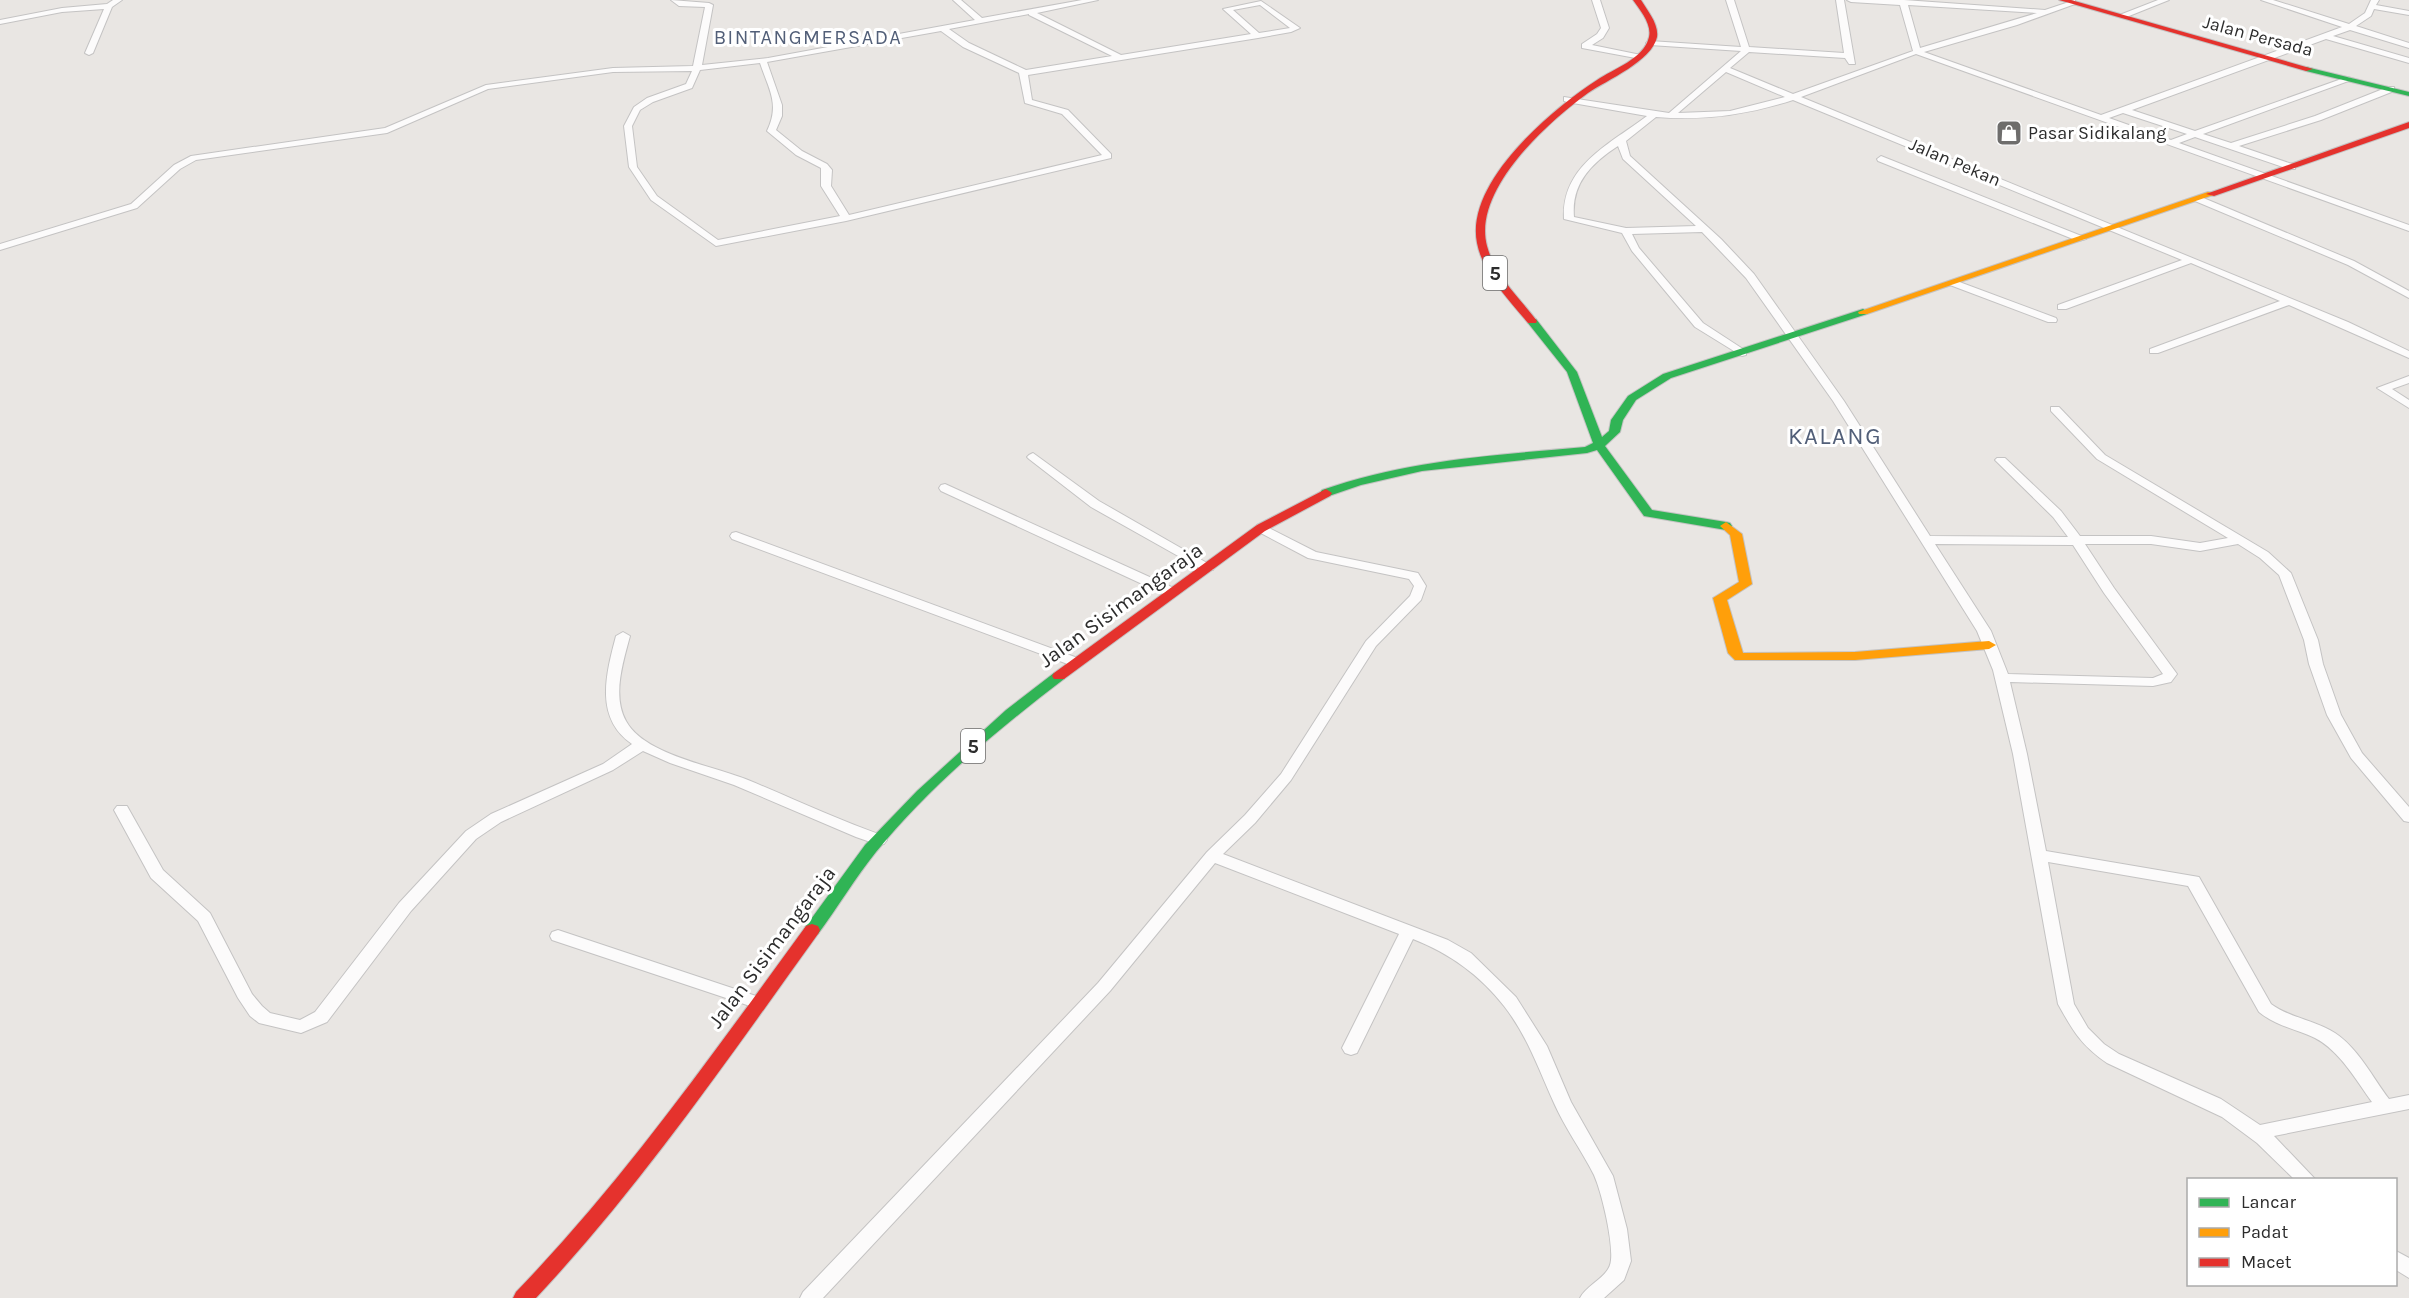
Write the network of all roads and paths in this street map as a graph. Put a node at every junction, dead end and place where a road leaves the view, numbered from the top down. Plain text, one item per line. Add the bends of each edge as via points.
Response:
1 (118, 0) edge
2 (675, 0) edge
3 (957, 0) edge
4 (1048, 0) edge
5 (1094, 0) edge
6 (1596, 0) edge
7 (1635, 0) edge
8 (1730, 0) edge
9 (1840, 0) edge
10 (1851, 0) edge
11 (2165, 0) edge
12 (2265, 0) edge
13 (2068, 1) edge
14 (1903, 2) junction
15 (2374, 3) edge
16 (109, 6) junction
17 (1059, 7) junction
18 (2023, 10) junction
19 (2050, 12) junction
20 (1032, 13) junction
21 (2409, 13) edge
22 (2121, 16) junction
23 (2033, 18) junction
24 (0, 22) edge
25 (982, 22) junction
26 (2350, 27) junction
27 (942, 28) junction
28 (1258, 36) junction
29 (2325, 36) junction
30 (1650, 43) junction
31 (2409, 46) edge
32 (1746, 51) junction
33 (1917, 52) junction
34 (89, 54) dead end
35 (1636, 56) junction
36 (1848, 56) junction
37 (2263, 58) junction
38 (1123, 59) junction
39 (763, 61) junction
40 (2409, 61) edge
41 (696, 68) junction
42 (1726, 70) junction
43 (1860, 72) junction
44 (1024, 73) junction
45 (2350, 79) junction
46 (2391, 89) junction
47 (2409, 94) edge
48 (1797, 96) junction
49 (1569, 101) junction
50 (2124, 110) junction
51 (1653, 115) junction
52 (1671, 115) junction
53 (2103, 117) junction
54 (2409, 125) edge
55 (2197, 134) junction
56 (1621, 140) junction
57 (2170, 143) junction
58 (2231, 146) junction
59 (1881, 159) dead end
60 (2292, 167) junction
61 (2268, 176) junction
62 (2198, 200) junction
63 (846, 218) junction
64 (2114, 228) junction
65 (2409, 228) edge
66 (1705, 229) junction
67 (1626, 231) junction
68 (2081, 239) junction
69 (0, 247) edge
70 (2191, 260) junction
71 (1954, 283) junction
72 (2409, 295) edge
73 (2289, 301) junction
74 (2062, 307) dead end
75 (2052, 320) dead end
76 (1791, 337) junction
77 (2154, 351) dead end
78 (1742, 353) junction
79 (2409, 355) edge
80 (2409, 379) edge
81 (2409, 405) edge
82 (2055, 409) dead end
83 (1599, 445) junction
84 (1033, 457) dead end
85 (2001, 460) dead end
86 (945, 488) dead end
87 (1261, 528) junction
88 (736, 536) dead end
89 (1926, 540) junction
90 (2077, 540) junction
91 (2240, 540) junction
92 (1208, 567) junction
93 (1171, 592) junction
94 (623, 636) dead end
95 (1989, 645) junction
96 (1078, 663) junction
97 (2001, 678) junction
98 (643, 744) junction
99 (122, 810) dead end
100 (2409, 817) edge
101 (879, 840) junction
102 (2038, 855) junction
103 (1212, 856) junction
104 (1409, 931) junction
105 (558, 936) dead end
106 (756, 1002) junction
107 (1351, 1048) dead end
108 (2409, 1102) edge
109 (2385, 1107) junction
110 (2259, 1132) junction
111 (2306, 1178) edge
112 (2397, 1260) edge
113 (2409, 1270) edge
114 (523, 1298) edge
115 (810, 1298) edge
116 (1590, 1298) edge

1 - 16 street
2 - 41 street via 680,4 709,5
3 - 25 street
4 - 17 street
5 - 17 street
6 - 35 street via 1605,28 1585,46
7 - 30 main road, 5 via 1653,30
7 - 35 main road, 5 via 1651,35
8 - 32 street
9 - 36 street
10 - 14 street
11 - 22 street
12 - 26 street
13 - 19 street
13 - 22 main road, Jalan Persada
14 - 18 street
14 - 33 street
15 - 21 street
15 - 26 street via 2361,21
16 - 24 street
16 - 34 street
17 - 20 street
18 - 19 street
18 - 23 street
19 - 23 street
20 - 25 street
20 - 38 street
22 - 37 main road, Jalan Persada
23 - 33 street
25 - 27 street
26 - 29 street
26 - 31 street
27 - 39 street
27 - 44 street via 966,45
28 - 28 street via 1258,34 1227,9 1261,3 1296,28
28 - 38 street
29 - 37 street
29 - 40 street
30 - 32 street
30 - 35 main road, 5
32 - 36 street
32 - 42 street
33 - 43 street
33 - 53 street
35 - 49 main road, 5
36 - 43 street
37 - 45 main road, Jalan Persada
37 - 50 street
38 - 44 street
39 - 41 street
39 - 63 street via 778,105 771,131 824,166 826,186
41 - 63 street via 689,86 643,104 628,126 633,167 654,198 716,243
41 - 69 street via 613,70 486,87 387,130 206,155 182,163 134,206
42 - 48 street, Jalan Pekan
42 - 52 street
43 - 48 street
44 - 63 street via 1028,101 1065,112 1108,156
45 - 46 main road, Jalan Persada
45 - 55 street
46 - 47 main road, Jalan Persada
46 - 58 street
48 - 52 street via 1730,114
48 - 64 street, Jalan Pekan
49 - 51 street
49 - 83 main road, 5 via 1507,168 1484,209 1479,227 1482,245 1496,275 1573,374
50 - 53 street
50 - 55 street
51 - 52 street
51 - 56 street
53 - 57 street
54 - 60 main road
55 - 57 street
55 - 58 street
56 - 66 street via 1634,167
56 - 67 street via 1585,166 1572,184 1568,218
57 - 61 street
58 - 60 street
59 - 68 street
60 - 61 main road
61 - 62 main road
61 - 65 street
62 - 64 main road
62 - 72 street via 2351,263
64 - 68 main road
64 - 70 street, Jalan Pekan
66 - 67 street
66 - 76 street via 1750,276
67 - 78 street via 1635,249 1698,325
68 - 71 main road
70 - 73 street, Jalan Pekan
70 - 74 street
71 - 75 street
71 - 76 main road
73 - 77 street
73 - 79 street, Jalan Pekan
76 - 78 main road
76 - 89 street via 1838,401
78 - 83 main road via 1667,376 1645,388 1632,398 1614,432
80 - 81 street via 2383,388
82 - 91 street via 2109,463
83 - 87 main road, Jalan Sisimangaraja / 5 via 1587,450 1467,462 1353,482 1314,498
83 - 95 main road via 1648,513 1730,527 1736,534 1746,584 1720,598 1735,653 1740,657 1855,657
84 - 92 street via 1095,504
85 - 90 street via 2057,514
86 - 93 street
87 - 92 main road, Jalan Sisimangaraja / 5
87 - 103 street via 1312,555 1398,571 1413,576 1420,586 1416,597 1371,644 1349,675 1286,777
88 - 96 street
89 - 90 street
89 - 95 street
90 - 91 street via 2151,540 2200,547
90 - 97 street via 2170,674 2153,682
91 - 100 street via 2284,573 2311,640 2334,715 2356,755
92 - 93 main road, Jalan Sisimangaraja / 5
93 - 96 main road, Jalan Sisimangaraja / 5
94 - 98 street via 613,676 613,700 622,728
95 - 97 street
96 - 101 main road, Jalan Sisimangaraja / 5 via 1015,708
97 - 102 street via 2020,754
98 - 99 street via 608,767 496,818 471,835 405,907 321,1017 301,1027 265,1018 256,1011 204,917 157,874
98 - 101 street
101 - 106 main road, Jalan Sisimangaraja / 5
102 - 109 street via 2193,881 2265,1008 2278,1019 2331,1039
102 - 110 street via 2066,1004 2085,1035 2111,1057 2215,1104
103 - 104 street
103 - 115 street via 1104,987
104 - 107 street
104 - 116 street via 1465,957 1510,1001 1541,1051 1563,1104 1600,1166 1618,1229 1622,1261 1617,1274
105 - 106 street
106 - 114 main road, Jalan Sisimangaraja / 5 via 612,1200
108 - 109 street
109 - 110 street
110 - 111 street
112 - 113 street

